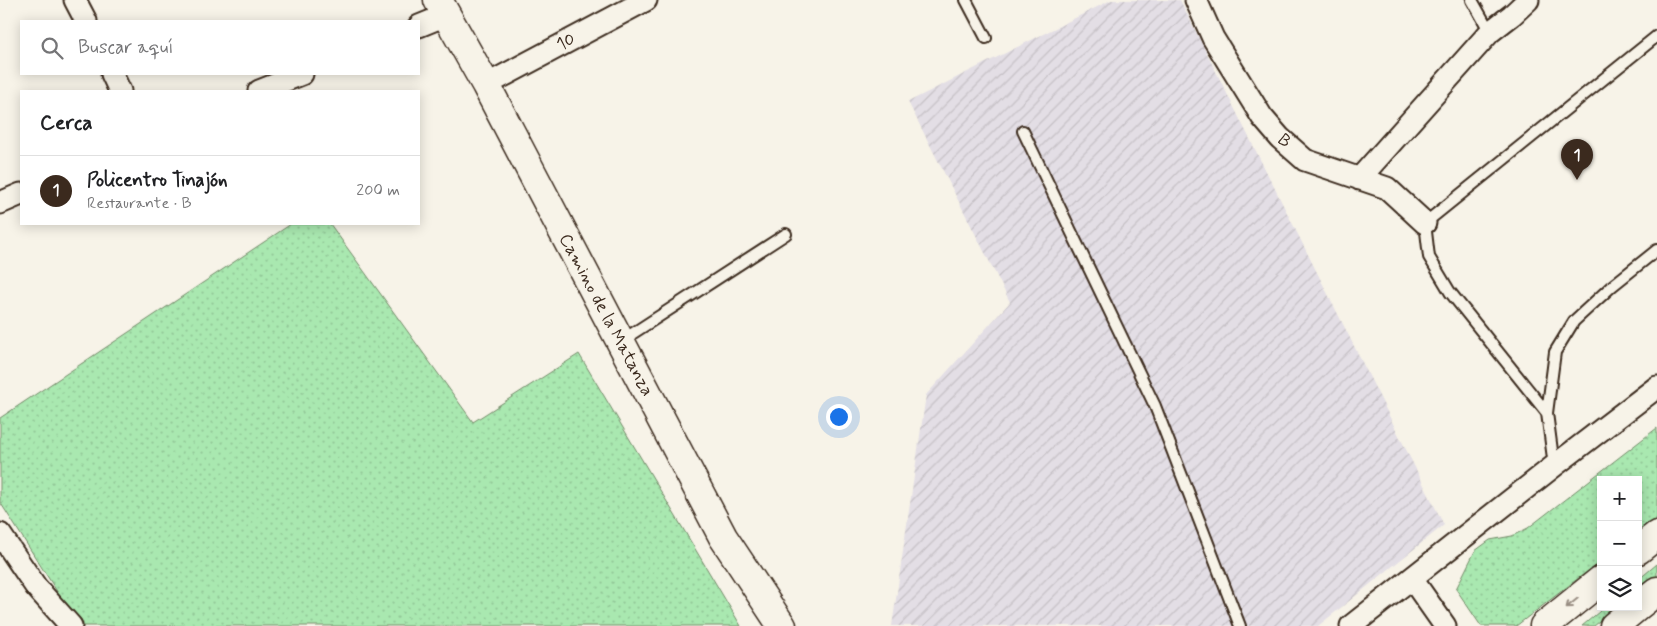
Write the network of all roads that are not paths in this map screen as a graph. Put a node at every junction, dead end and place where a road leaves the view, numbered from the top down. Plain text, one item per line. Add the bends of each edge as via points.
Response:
1 (75, 0) edge
2 (646, 0) edge
3 (966, 0) edge
4 (1196, 0) edge
5 (1472, 0) edge
6 (1528, 0) edge
7 (442, 8) edge
8 (85, 20) edge
9 (420, 25) edge
10 (1490, 32) junction
11 (1657, 36) edge
12 (986, 38) dead end
13 (112, 75) edge
14 (299, 75) edge
15 (486, 85) junction
16 (120, 90) edge
17 (262, 90) edge
18 (1023, 132) dead end
19 (1359, 179) junction
20 (20, 194) edge
21 (0, 204) edge
22 (1425, 223) junction
23 (786, 234) dead end
24 (1657, 250) edge
25 (620, 342) junction
26 (1657, 387) edge
27 (1547, 413) junction
28 (1554, 466) junction
29 (0, 534) edge
30 (1657, 535) edge
31 (1642, 547) edge
32 (1412, 579) junction
33 (1597, 583) edge
34 (1657, 592) edge
35 (1642, 604) edge
36 (1633, 611) edge
37 (71, 626) edge
38 (782, 626) edge
39 (1240, 626) edge
40 (1352, 626) edge
41 (1445, 626) edge
42 (1544, 626) edge
43 (1614, 626) edge

1 - 8 street
2 - 15 street, 10
3 - 12 lane
4 - 19 street, B via 1213,38 1262,118 1280,138 1305,160
5 - 10 lane
6 - 10 street
7 - 9 street
7 - 15 main road, Camino de la Matanza
10 - 19 street
11 - 22 lane
13 - 16 street
14 - 17 street
15 - 25 main road, Camino de la Matanza
18 - 39 lane via 1156,406
19 - 22 street, B via 1387,188
20 - 21 street
22 - 27 lane via 1429,257 1450,292
23 - 25 lane
24 - 27 lane via 1574,321 1554,352
25 - 38 main road, Camino de la Matanza via 723,537
26 - 28 street
27 - 28 lane
28 - 32 street
29 - 37 street via 36,587
30 - 31 main road
32 - 40 street
32 - 41 street
33 -> 42 main road
34 - 35 main road
36 - 43 main road

